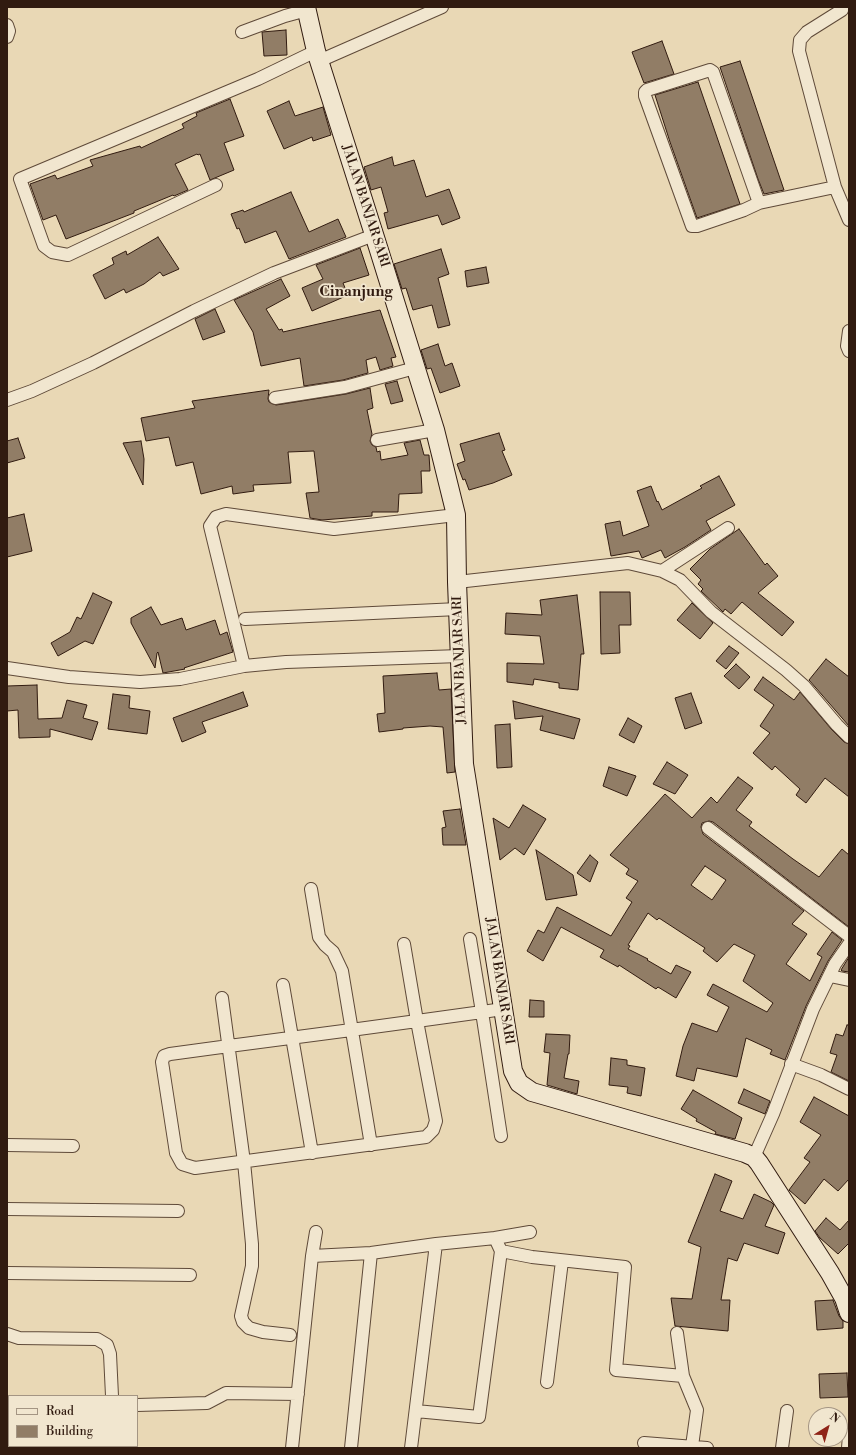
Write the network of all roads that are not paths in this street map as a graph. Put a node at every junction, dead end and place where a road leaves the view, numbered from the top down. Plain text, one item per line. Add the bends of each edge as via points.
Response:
1 (442, 7) edge
2 (844, 7) edge
3 (306, 9) edge
4 (7, 25) edge
5 (242, 32) dead end
6 (7, 37) edge
7 (317, 56) junction
8 (216, 185) dead end
9 (835, 187) junction
10 (759, 203) junction
11 (849, 220) edge
12 (374, 235) junction
13 (849, 331) edge
14 (849, 351) edge
15 (415, 368) junction
16 (275, 398) dead end
17 (7, 400) edge
18 (435, 430) junction
19 (377, 440) dead end
20 (456, 515) junction
21 (728, 528) dead end
22 (662, 571) junction
23 (457, 582) junction
24 (458, 609) junction
25 (245, 619) dead end
26 (460, 656) junction
27 (244, 666) junction
28 (7, 668) edge
29 (849, 737) edge
30 (708, 828) dead end
31 (311, 889) dead end
32 (849, 936) edge
33 (470, 939) dead end
34 (404, 944) dead end
35 (849, 944) edge
36 (830, 976) junction
37 (849, 980) edge
38 (283, 985) dead end
39 (222, 998) dead end
40 (503, 1009) junction
41 (482, 1012) junction
42 (417, 1021) junction
43 (351, 1030) junction
44 (292, 1038) junction
45 (229, 1046) junction
46 (791, 1064) junction
47 (849, 1089) edge
48 (501, 1136) dead end
49 (7, 1144) edge
50 (371, 1145) junction
51 (73, 1146) dead end
52 (312, 1153) junction
53 (754, 1157) junction
54 (244, 1162) junction
55 (7, 1209) edge
56 (178, 1211) dead end
57 (316, 1232) dead end
58 (530, 1232) dead end
59 (495, 1238) junction
60 (436, 1244) junction
61 (501, 1251) junction
62 (371, 1253) junction
63 (312, 1256) junction
64 (562, 1261) junction
65 (7, 1273) edge
66 (190, 1275) dead end
67 (849, 1313) edge
68 (678, 1333) dead end
69 (7, 1334) edge
70 (290, 1335) dead end
71 (683, 1376) junction
72 (547, 1382) dead end
73 (298, 1394) junction
74 (112, 1395) edge
75 (138, 1405) edge
76 (416, 1411) junction
77 (787, 1411) dead end
78 (849, 1435) edge
79 (644, 1443) dead end
80 (692, 1446) junction
81 (292, 1448) edge
82 (351, 1448) edge
83 (411, 1448) edge
84 (707, 1448) edge
85 (782, 1448) edge
86 (848, 1448) edge

1 - 7 street
2 - 9 street via 807,32 800,40 799,51
3 - 5 street
3 - 7 street, JALAN BANJAR SARI
4 - 6 street
7 - 8 street via 20,179 44,246 52,252 68,255
7 - 12 street, JALAN BANJAR SARI
9 - 10 street
9 - 11 street
10 - 10 street via 713,72 710,70 645,92 644,96 692,226
12 - 15 street, JALAN BANJAR SARI
12 - 17 street via 274,273 93,363
13 - 14 street
15 - 16 street via 345,387
15 - 18 street, JALAN BANJAR SARI
18 - 19 street
18 - 20 street, JALAN BANJAR SARI
20 - 23 street, JALAN BANJAR SARI
20 - 27 street via 334,529 226,514 216,518 210,526
21 - 22 street
22 - 23 street via 628,563
22 - 29 street via 680,580 711,612 786,670 804,686
23 - 24 street, JALAN BANJAR SARI
24 - 25 street
24 - 26 street, JALAN BANJAR SARI
26 - 27 street via 286,662
26 - 40 street, JALAN BANJAR SARI via 464,764
27 - 28 street via 180,679 140,682 69,677
30 - 32 street
31 - 43 street via 319,937 333,952 342,971
33 - 41 street
34 - 42 street
35 - 36 street
36 - 37 street
36 - 46 street via 813,1008
38 - 44 street
39 - 45 street
40 - 41 street
40 - 53 street, JALAN BANJAR SARI via 513,1071 519,1083 532,1092
41 - 42 street
41 - 48 street
42 - 43 street
42 - 50 street via 436,1121 434,1130 426,1137
43 - 44 street
43 - 50 street
44 - 45 street
44 - 52 street
45 - 54 street
45 - 54 street via 170,1054 164,1056 162,1062 176,1153 182,1164 195,1168
46 - 47 street
46 - 53 street
49 - 51 street
50 - 52 street
52 - 54 street
53 - 67 street via 830,1273
54 - 70 street via 252,1266 241,1316 249,1328
55 - 56 street
57 - 63 street
58 - 59 street
59 - 60 street
59 - 61 street
60 - 62 street
60 - 76 street
61 - 64 street
61 - 76 street via 479,1417
62 - 63 street
62 - 82 street
63 - 73 street
64 - 71 street via 626,1267 616,1370
64 - 72 street
65 - 66 street
68 - 71 street
69 - 74 street via 19,1338 97,1339 108,1345
71 - 80 street via 697,1410
73 - 75 street via 226,1393 206,1403
73 - 81 street
76 - 83 street
77 - 85 street
78 - 86 street
79 - 80 street
80 - 84 street

